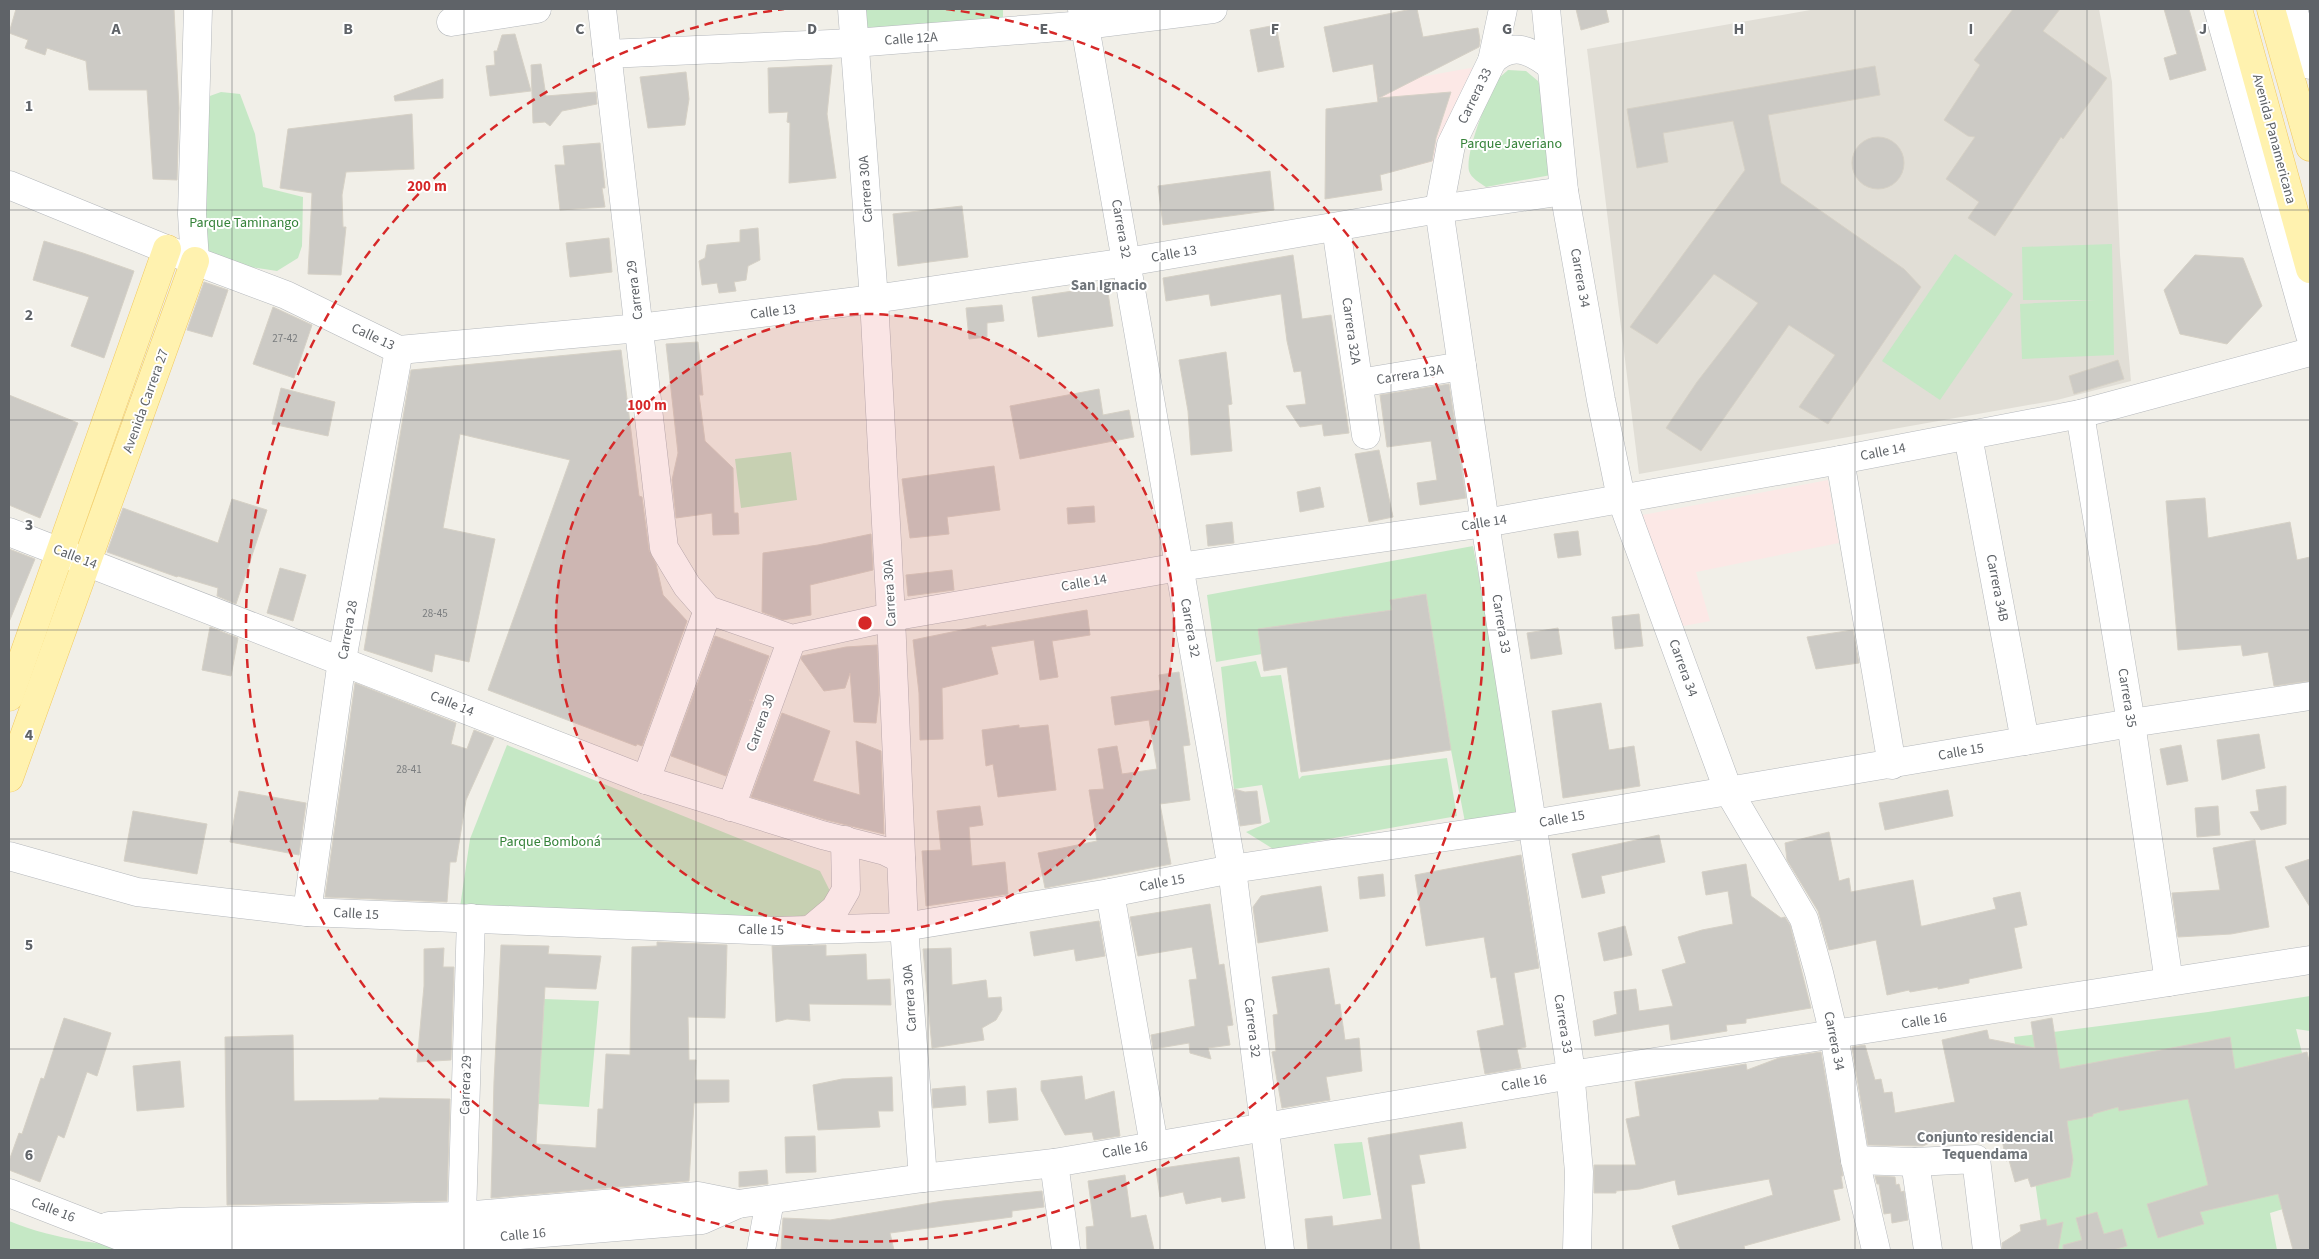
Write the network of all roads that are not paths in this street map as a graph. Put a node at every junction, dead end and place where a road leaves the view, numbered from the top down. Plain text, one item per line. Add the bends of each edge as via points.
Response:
1 (198, 9) edge
2 (537, 9) edge
3 (602, 9) edge
4 (852, 9) edge
5 (1213, 9) edge
6 (1503, 9) edge
7 (1546, 9) edge
8 (2271, 9) edge
9 (2293, 9) edge
10 (1084, 17) edge
11 (2231, 20) edge
12 (451, 22) dead end
13 (854, 43) junction
14 (607, 54) junction
15 (1492, 61) junction
16 (2310, 65) edge
17 (1551, 66) junction
18 (2310, 147) edge
19 (9, 185) edge
20 (1564, 191) junction
21 (1439, 210) junction
22 (1336, 227) junction
23 (167, 249) junction
24 (2303, 257) edge
25 (195, 261) junction
26 (1126, 262) junction
27 (874, 299) junction
28 (639, 328) junction
29 (2310, 335) edge
30 (399, 350) junction
31 (2310, 352) edge
32 (1462, 366) junction
33 (1359, 384) junction
34 (2080, 414) junction
35 (1366, 436) dead end
36 (1968, 436) junction
37 (1840, 460) junction
38 (1621, 498) junction
39 (1485, 523) junction
40 (9, 532) edge
41 (60, 551) junction
42 (88, 562) junction
43 (1179, 566) junction
44 (708, 610) junction
45 (891, 617) junction
46 (792, 639) junction
47 (342, 660) junction
48 (2310, 696) edge
49 (9, 697) edge
50 (2131, 723) junction
51 (2026, 741) junction
52 (1892, 765) junction
53 (9, 778) edge
54 (646, 780) junction
55 (1728, 790) junction
56 (731, 807) junction
57 (1532, 824) junction
58 (845, 840) junction
59 (9, 856) edge
60 (901, 859) junction
61 (1232, 869) junction
62 (1110, 893) junction
63 (306, 912) junction
64 (471, 918) junction
65 (904, 927) junction
66 (810, 930) junction
67 (2310, 960) edge
68 (2169, 982) junction
69 (1834, 1035) junction
70 (1571, 1075) junction
71 (1265, 1127) junction
72 (1154, 1145) junction
73 (1855, 1160) junction
74 (1054, 1162) junction
75 (1915, 1162) junction
76 (923, 1178) junction
77 (9, 1193) edge
78 (770, 1200) junction
79 (458, 1235) edge
80 (761, 1250) edge
81 (1066, 1250) edge
82 (1280, 1250) edge
83 (1577, 1250) edge
84 (1876, 1250) edge
85 (1928, 1250) edge
86 (1987, 1250) edge

1 - 25 street, Avenida Carrera 27 via 192,214
2 - 12 street
3 - 14 street, Carrera 29
4 - 13 street, Carrera 30A
5 - 10 street, Calle 12A
6 - 15 street, Carrera 33
7 - 17 street, Carrera 34
8 - 18 main road
9 - 16 street
10 - 13 street, Calle 12A
10 - 26 street, Carrera 32
11 - 24 main road, Avenida Panamericana
13 - 14 street, Calle 12A
13 - 27 street, Carrera 30A
14 - 28 street, Carrera 29
15 - 17 street via 1501,52 1519,49
15 - 21 street, Carrera 33 via 1451,145
17 - 20 street, Carrera 34
19 - 23 street, Calle 13
20 - 21 street, Calle 13
20 - 38 street, Carrera 34
21 - 22 street, Calle 13
21 - 32 street, Carrera 33
22 - 26 street, Calle 13
22 - 33 street, Carrera 32A
23 - 25 street, Calle 13
23 - 41 main road
24 - 29 street
25 - 30 street, Calle 13 via 286,295
25 - 42 main road, Avenida Carrera 27
26 - 27 street, Calle 13
26 - 43 street, Carrera 32
27 - 28 street, Calle 13
27 - 45 street, Carrera 30A
28 - 30 street, Calle 13
28 - 44 street, Carrera 29 via 664,548 675,568
30 - 47 street, Carrera 28
31 - 34 street, Calle 14
32 - 33 street, Carrera 13A
32 - 39 street, Carrera 33
33 - 35 street, Carrera 32A
34 - 36 street, Calle 14
34 - 50 street, Carrera 35
36 - 37 street, Calle 14
36 - 51 street, Carrera 34B
37 - 38 street, Calle 14
37 - 52 street
38 - 39 street, Calle 14
38 - 55 street, Carrera 34
39 - 43 street, Calle 14
39 - 57 street, Carrera 33
40 - 41 street, Calle 14
41 - 42 street, Calle 14
41 - 49 main road
42 - 47 street, Calle 14
42 - 53 main road, Avenida Carrera 27
43 - 45 street, Calle 14
43 - 61 street, Carrera 32
44 - 46 street
44 - 54 street
45 - 46 street, Calle 14
45 - 60 street, Carrera 30A
46 - 56 street, Carrera 30
47 - 54 street, Calle 14
47 - 63 street, Carrera 28
48 - 50 street, Calle 15
50 - 51 street, Calle 15
50 - 68 street, Carrera 35
51 - 52 street, Calle 15
52 - 55 street, Calle 15
54 - 56 street, Calle 14
55 - 57 street, Calle 15
55 - 69 street, Carrera 34 via 1804,919
56 - 58 street, Calle 14
57 - 61 street, Calle 15
57 - 70 street, Carrera 33
58 - 60 street, Calle 14 via 885,850
58 - 66 street via 846,890 835,909
59 - 63 street, Calle 15 via 137,892
60 - 65 street, Carrera 30A
61 - 62 street, Calle 15
61 - 71 street, Carrera 32
62 - 65 street, Calle 15
62 - 72 street
63 - 64 street, Calle 15
64 - 66 street, Calle 15
64 - 79 street, Carrera 29
65 - 66 street, Calle 15
65 - 76 street, Carrera 30A
67 - 68 street, Calle 16
68 - 69 street, Calle 16
69 - 70 street, Calle 16
69 - 73 street, Carrera 34
70 - 71 street, Calle 16
70 - 83 street, Carrera 33 via 1579,1172
71 - 72 street, Calle 16
71 - 82 street, Carrera 32
72 - 74 street, Calle 16
73 - 75 street
73 - 84 street, Carrera 34
74 - 76 street, Calle 16
74 - 81 street
75 - 85 street
75 - 86 street via 1976,1158
76 - 78 street, Calle 16
77 - 79 street, Calle 16 via 98,1227 180,1222
78 - 79 street, Calle 16 via 738,1204 698,1196
78 - 80 street

